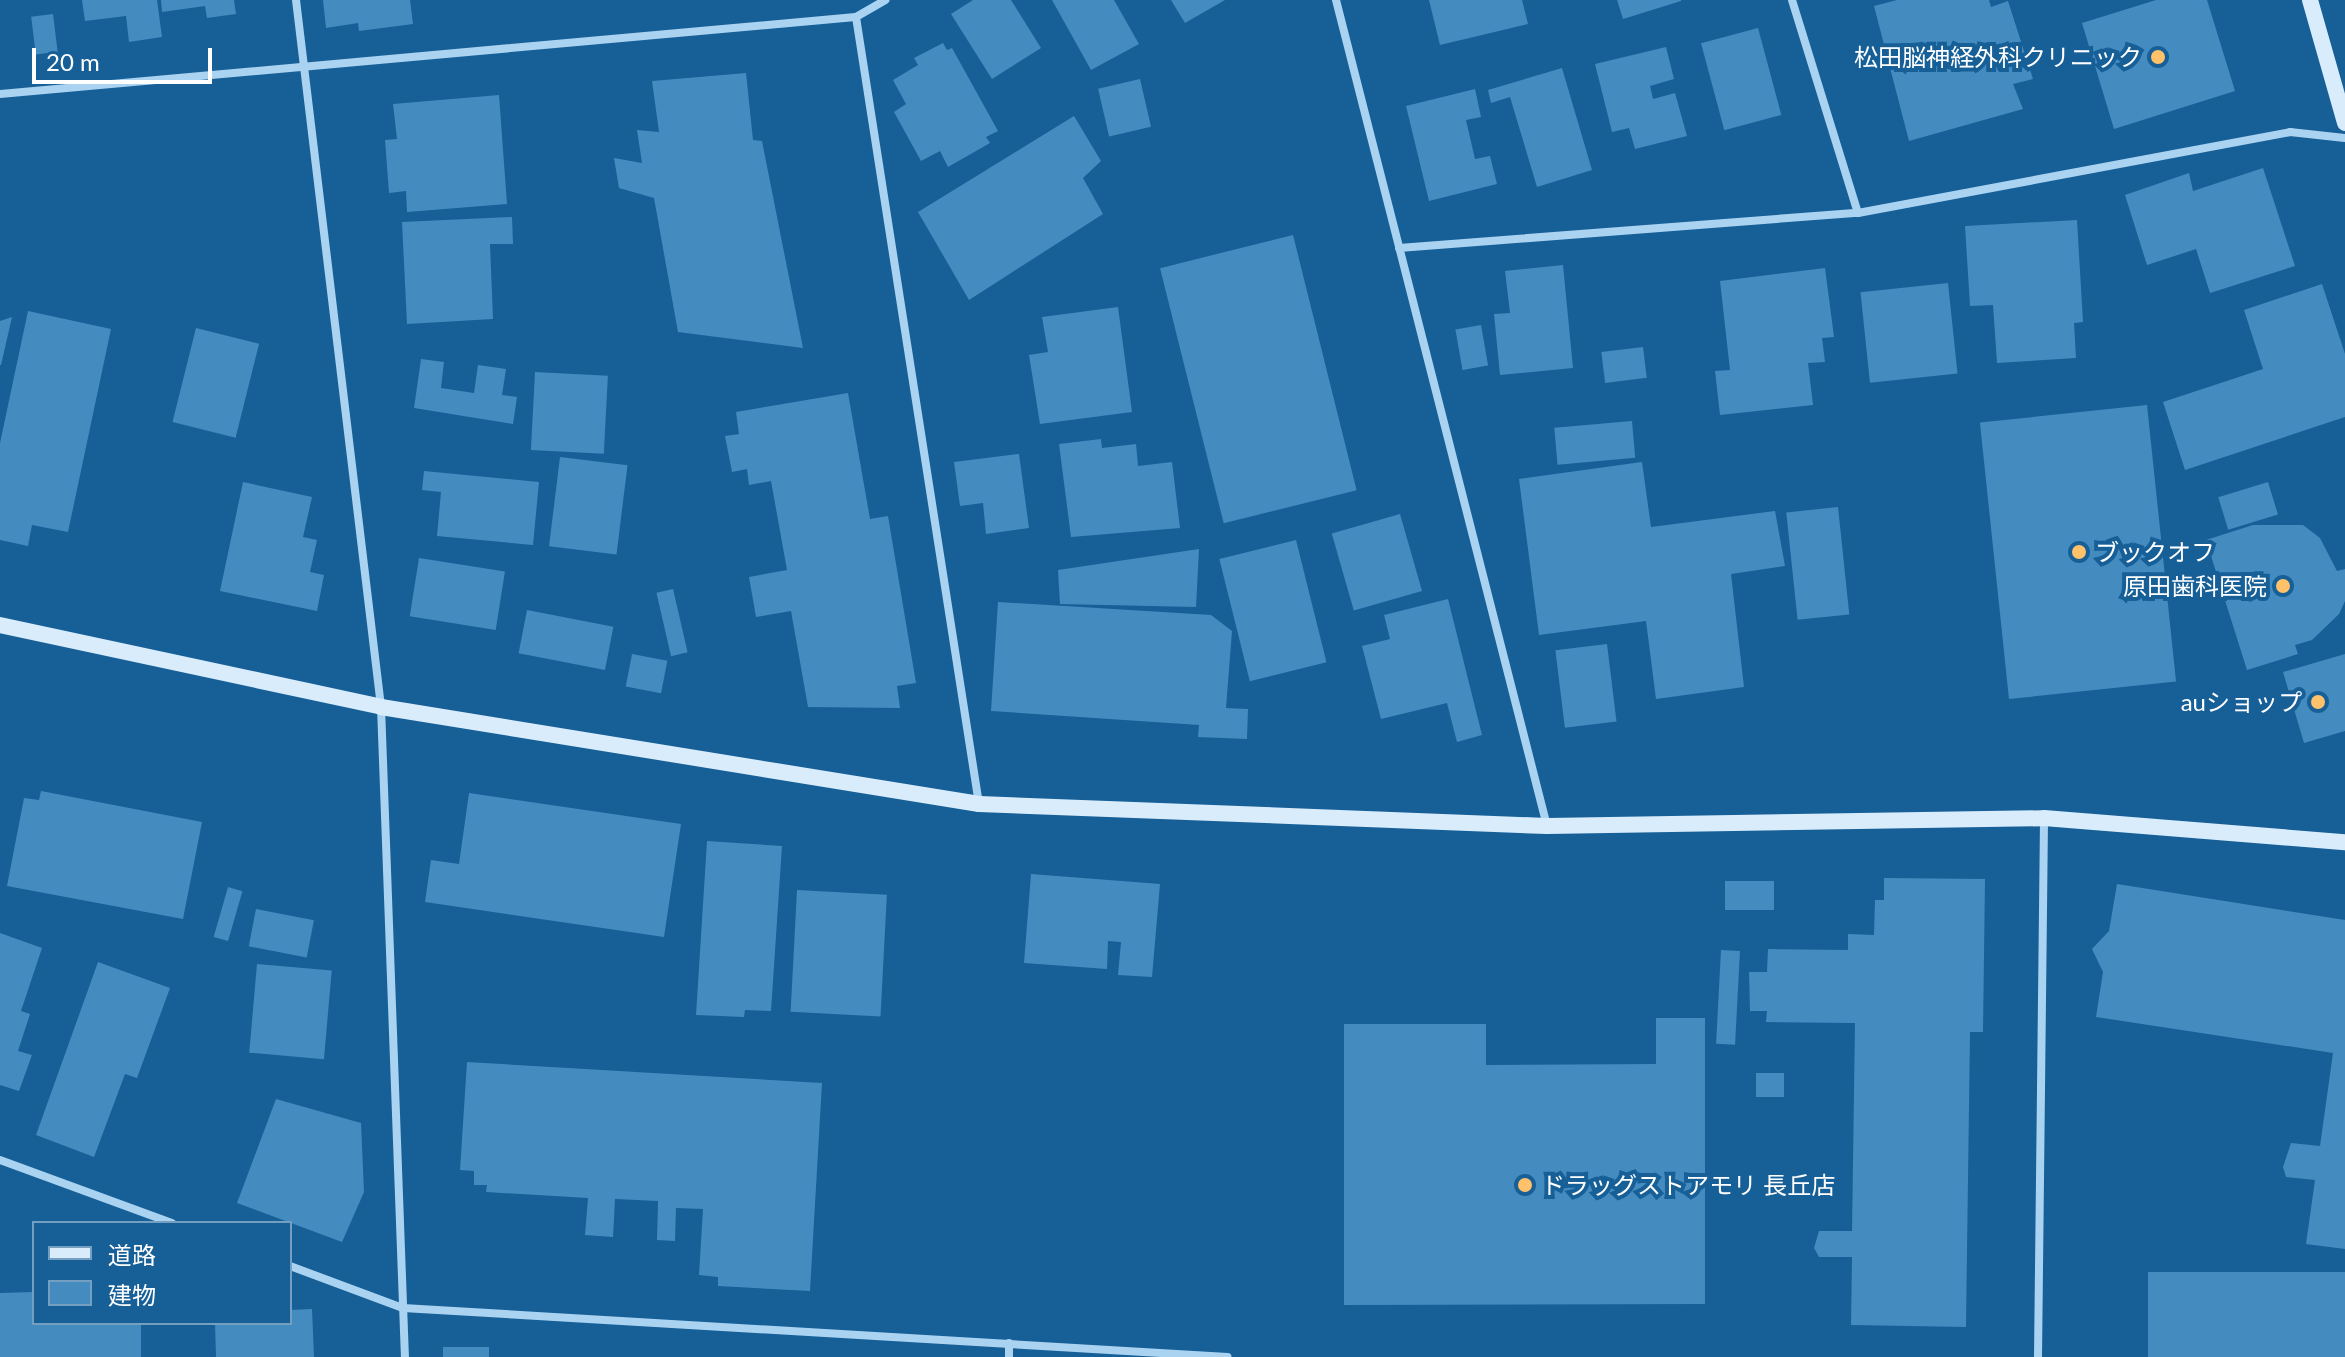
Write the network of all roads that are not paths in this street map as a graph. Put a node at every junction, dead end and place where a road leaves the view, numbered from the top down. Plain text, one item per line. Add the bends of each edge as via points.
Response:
1 (296, 0) edge
2 (886, 0) edge
3 (1336, 0) edge
4 (1792, 0) edge
5 (2310, 0) edge
6 (856, 17) junction
7 (307, 66) junction
8 (0, 94) edge
9 (2345, 123) edge
10 (2345, 138) edge
11 (1858, 213) junction
12 (1399, 248) junction
13 (0, 625) edge
14 (381, 707) junction
15 (979, 804) junction
16 (2044, 818) junction
17 (1547, 826) junction
18 (2345, 842) edge
19 (0, 1160) edge
20 (167, 1221) edge
21 (292, 1267) edge
22 (403, 1308) junction
23 (1009, 1343) junction
24 (405, 1357) edge
25 (1009, 1357) edge
26 (1228, 1357) edge
27 (2038, 1357) edge

1 - 7 street
2 - 6 street
3 - 12 street
4 - 11 street
5 - 9 street
6 - 7 street
6 - 15 street
7 - 8 street
7 - 14 street
10 - 11 street via 2290,132
11 - 12 street
12 - 17 street
13 - 14 street
14 - 15 street
14 - 22 street
15 - 17 street
16 - 17 street
16 - 18 street
16 - 27 street
19 - 20 street
21 - 22 street
22 - 23 street
22 - 24 street
23 - 25 street
23 - 26 street

